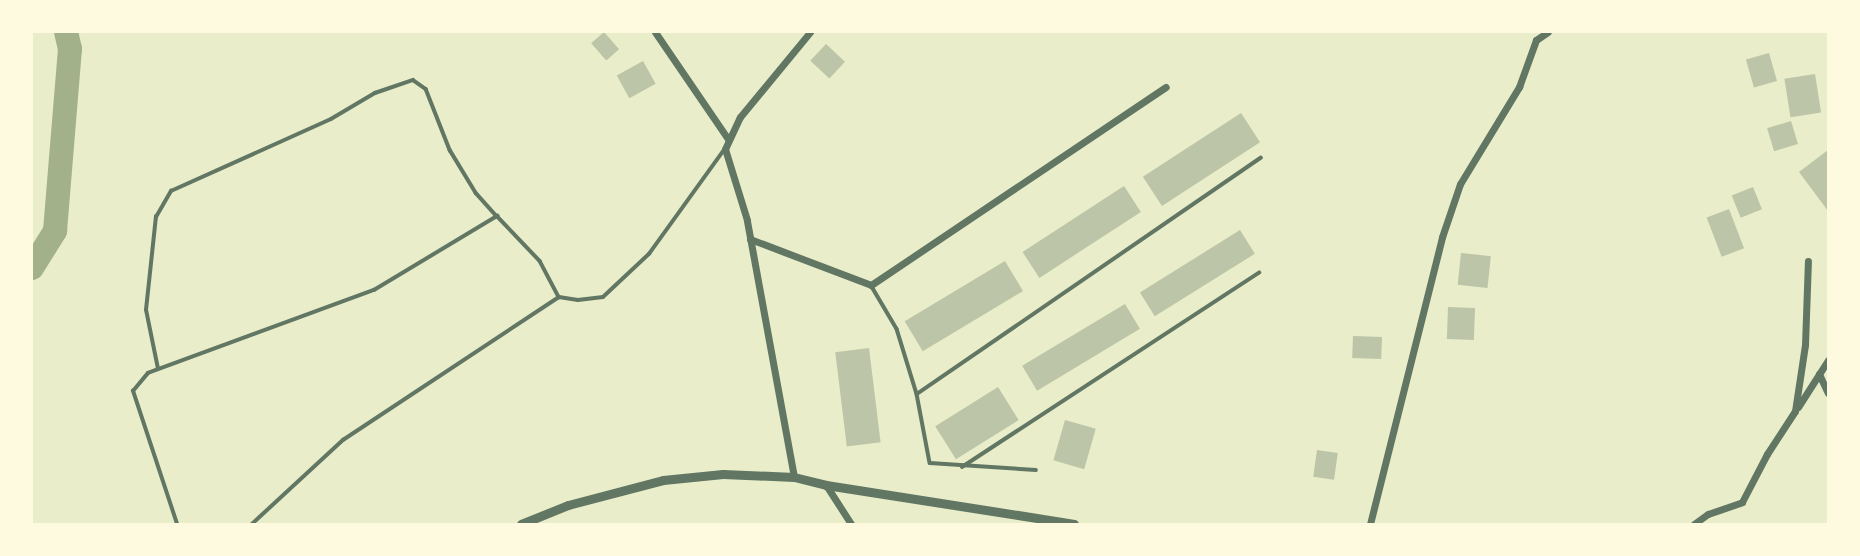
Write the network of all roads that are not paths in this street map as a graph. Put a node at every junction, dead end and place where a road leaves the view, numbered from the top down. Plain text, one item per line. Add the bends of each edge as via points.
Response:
1 (655, 32) edge
2 (810, 32) edge
3 (1548, 32) edge
4 (1166, 87) dead end
5 (728, 139) junction
6 (725, 149) junction
7 (1261, 158) dead end
8 (497, 216) junction
9 (750, 239) junction
10 (1808, 261) dead end
11 (1259, 273) dead end
12 (871, 285) junction
13 (559, 297) junction
14 (1829, 360) edge
15 (158, 369) junction
16 (1819, 374) junction
17 (1829, 393) edge
18 (917, 394) junction
19 (1795, 411) junction
20 (962, 467) junction
21 (1037, 470) dead end
22 (793, 477) junction
23 (826, 485) junction
24 (177, 524) edge
25 (251, 524) edge
26 (521, 524) edge
27 (851, 524) edge
28 (1074, 524) edge
29 (1370, 524) edge
30 (1694, 524) edge

1 - 5 street
2 - 5 street via 740,117
3 - 29 street via 1536,40 1518,87 1460,184 1442,237
4 - 12 street
5 - 6 street
6 - 9 street
6 - 13 lane via 649,254 608,293 588,300
7 - 18 lane
8 - 13 lane via 540,261
8 - 15 lane via 374,290
8 - 15 lane via 476,193 450,150 426,89 413,80 375,93 331,119 171,191 156,217 146,310
9 - 12 street
9 - 22 street
10 - 19 street via 1805,345
11 - 20 lane
12 - 18 lane via 897,329
13 - 25 lane via 343,440
14 - 16 street
15 - 24 lane via 148,373 133,391
16 - 17 street
16 - 19 street
18 - 20 lane via 930,463
19 - 30 street via 1742,502
20 - 21 lane
22 - 23 street
22 - 26 street via 723,474 663,480 568,505
23 - 27 street
23 - 28 street

